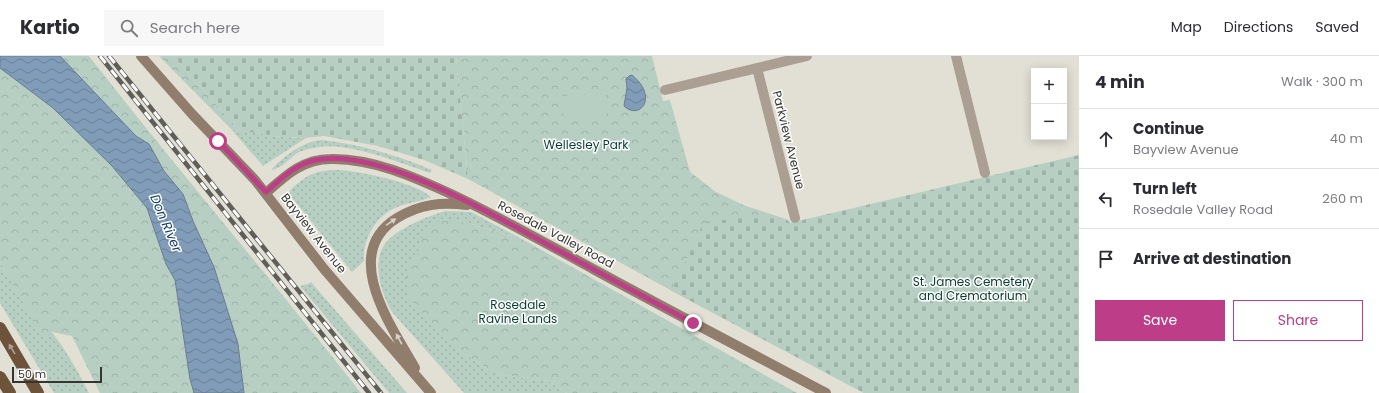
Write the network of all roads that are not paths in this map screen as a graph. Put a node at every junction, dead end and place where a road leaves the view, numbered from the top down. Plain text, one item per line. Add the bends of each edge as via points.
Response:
1 (141, 56) edge
2 (807, 56) edge
3 (956, 56) edge
4 (758, 68) junction
5 (665, 90) dead end
6 (985, 173) dead end
7 (266, 192) junction
8 (478, 206) junction
9 (796, 218) dead end
10 (0, 328) edge
11 (0, 377) edge
12 (428, 389) edge
13 (10, 393) edge
14 (38, 393) edge
15 (826, 393) edge

1 - 7 street, Bayview Avenue
2 - 4 street
3 - 6 street
4 - 5 street
4 - 9 street, Parkview Avenue
7 - 8 street, Rosedale Valley Road via 302,164 316,160 351,160 387,168
7 - 12 street, Bayview Avenue via 324,269
12 -> 8 street via 378,301 372,278 371,259 375,241 386,225 410,210 429,204
8 - 15 street, Rosedale Valley Road
14 -> 10 highway
11 - 13 highway

